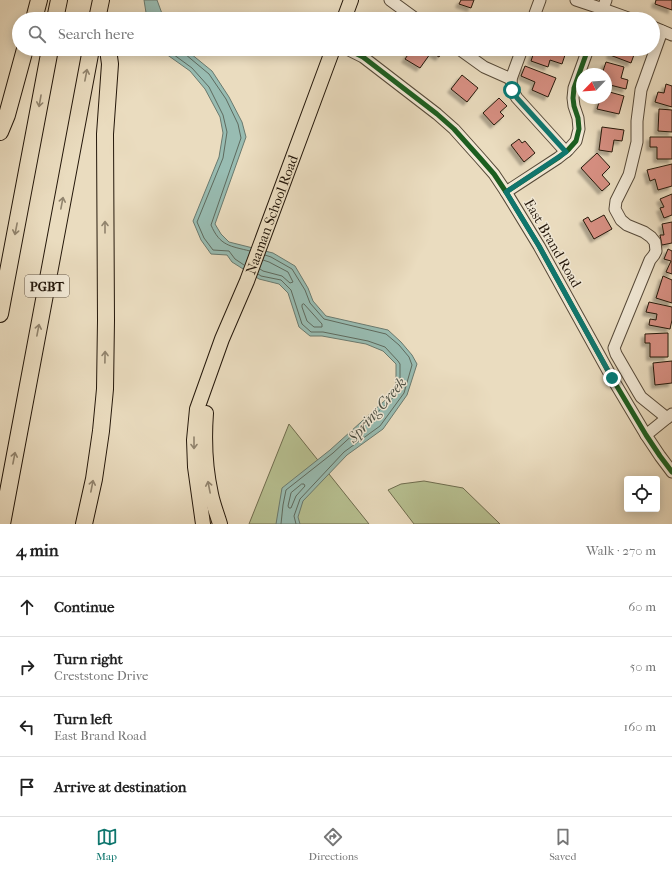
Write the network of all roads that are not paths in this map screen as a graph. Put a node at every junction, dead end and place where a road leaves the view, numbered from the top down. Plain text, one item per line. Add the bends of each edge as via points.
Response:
1 (39, 0) edge
2 (59, 0) edge
3 (100, 0) edge
4 (105, 0) edge
5 (351, 0) edge
6 (390, 0) edge
7 (540, 0) edge
8 (576, 0) edge
9 (603, 9) edge
10 (36, 12) edge
11 (56, 12) edge
12 (98, 12) edge
13 (106, 12) edge
14 (347, 12) edge
15 (406, 12) edge
16 (536, 12) edge
17 (23, 56) edge
18 (49, 56) edge
19 (90, 56) edge
20 (109, 56) edge
21 (330, 56) edge
22 (361, 56) edge
23 (469, 56) edge
24 (519, 56) edge
25 (585, 56) edge
26 (653, 56) edge
27 (511, 79) junction
28 (0, 132) edge
29 (566, 152) junction
30 (506, 192) junction
31 (0, 314) edge
32 (208, 378) junction
33 (670, 416) edge
34 (646, 435) junction
35 (672, 472) edge
36 (2, 524) edge
37 (84, 524) edge
38 (204, 524) edge
39 (220, 524) edge

1 - 10 highway
2 - 11 highway
3 - 12 highway
4 - 13 highway
5 - 14 main road
6 - 15 street
7 - 16 street
8 - 9 street
17 - 28 highway via 7,116
18 -> 31 highway, PGBT
36 -> 19 highway, PGBT
37 -> 20 highway via 94,479 104,389 105,134
21 - 32 main road, Naaman School Road
22 - 30 street, East Brand Road via 454,129 494,174
23 - 27 street via 484,67
24 - 27 street
25 - 29 street via 573,98 579,129 576,141
26 - 33 street via 641,90 637,142 628,175 616,201 616,209 621,220 627,225 651,237 655,242 656,251 614,348 641,397
27 - 29 street via 512,90 517,98
29 - 30 street
30 - 34 street, East Brand Road
32 -> 38 main road, Naaman School Road via 197,409 194,440 195,467
39 -> 32 main road via 207,475 205,430
33 - 34 street
34 - 35 street, East Brand Road

